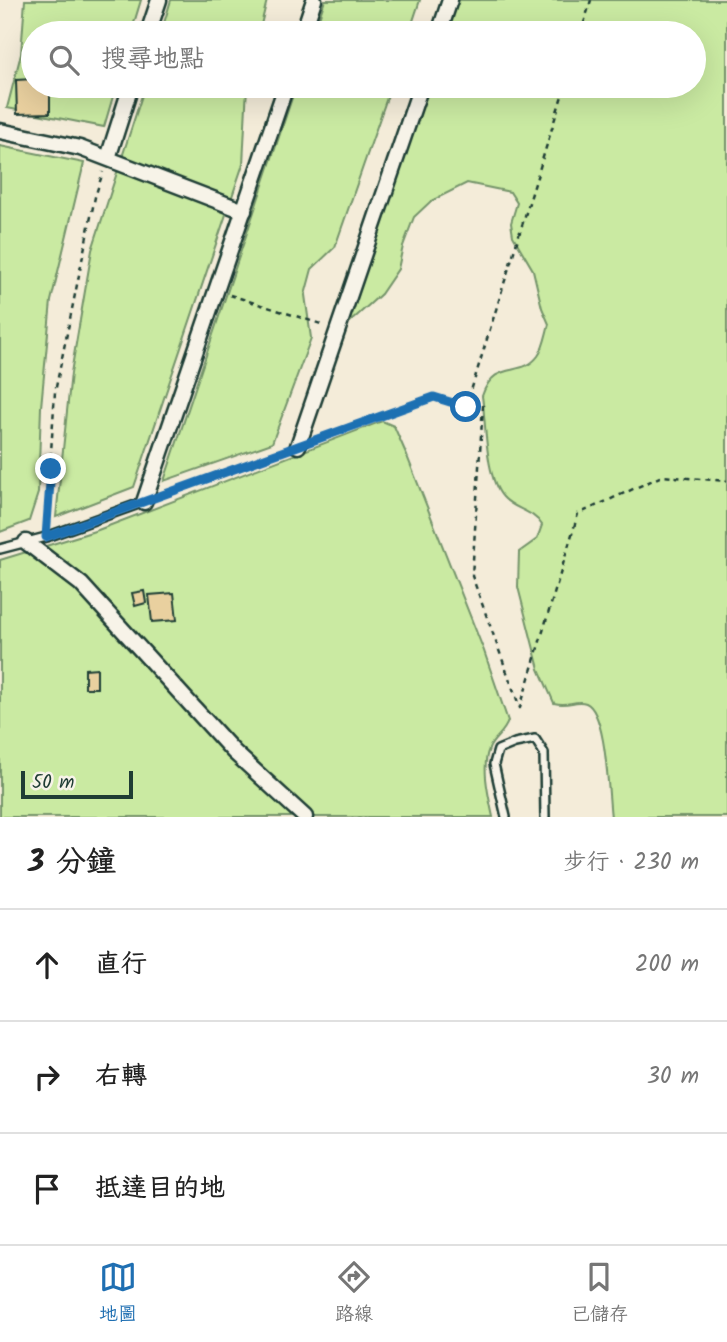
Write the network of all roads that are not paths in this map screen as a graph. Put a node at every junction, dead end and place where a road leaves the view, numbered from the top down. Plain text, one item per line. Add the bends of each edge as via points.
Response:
1 (159, 0) edge
2 (314, 0) edge
3 (450, 0) edge
4 (152, 21) edge
5 (307, 21) edge
6 (443, 21) edge
7 (127, 98) edge
8 (282, 98) edge
9 (417, 98) edge
10 (0, 131) edge
11 (108, 158) junction
12 (244, 211) junction
13 (298, 446) road end
14 (144, 502) joint
15 (26, 542) junction
16 (0, 549) edge
17 (305, 817) edge
18 (506, 817) edge
19 (545, 817) edge

1 - 4 street
2 - 5 street
3 - 6 street
7 - 11 street
8 - 12 street
9 - 13 street
10 - 11 street
11 - 12 street
12 - 14 street
14 - 15 lane
15 - 16 lane
15 - 17 street via 81,584 234,752
18 - 19 lane via 494,764 498,750 535,740 544,752

